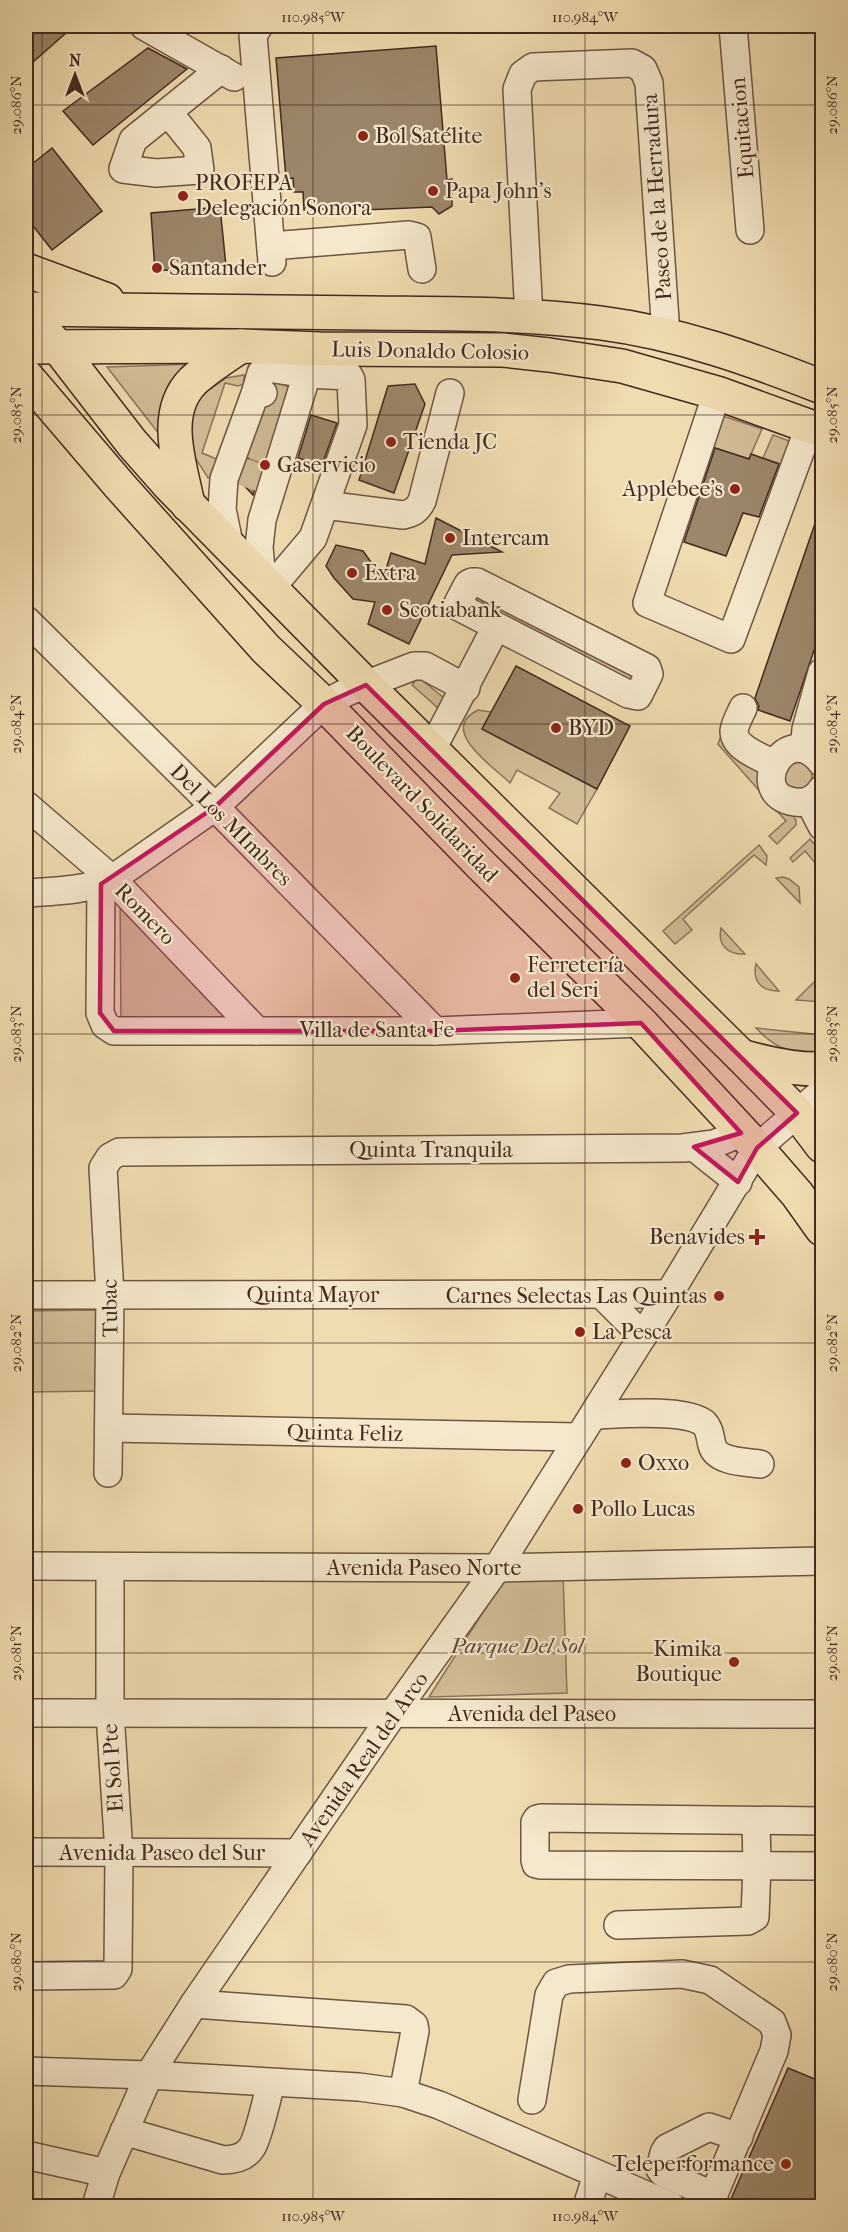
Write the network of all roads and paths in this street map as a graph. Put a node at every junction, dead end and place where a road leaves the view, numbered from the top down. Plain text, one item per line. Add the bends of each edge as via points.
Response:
1 (144, 26) edge
2 (733, 26) edge
3 (250, 31) edge
4 (221, 69) junction
5 (258, 97) junction
6 (168, 112) dead end
7 (750, 230) dead end
8 (423, 269) dead end
9 (26, 270) edge
10 (26, 309) edge
11 (140, 311) junction
12 (529, 317) junction
13 (666, 335) junction
14 (41, 346) edge
15 (241, 346) junction
16 (307, 374) junction
17 (26, 376) edge
18 (822, 387) edge
19 (450, 393) dead end
20 (717, 393) junction
21 (26, 397) edge
22 (41, 415) edge
23 (816, 428) edge
24 (188, 505) junction
25 (325, 505) junction
26 (230, 548) junction
27 (266, 584) junction
28 (26, 620) edge
29 (496, 627) junction
30 (822, 672) edge
31 (366, 685) junction
32 (466, 688) junction
33 (324, 704) junction
34 (742, 708) dead end
35 (432, 749) junction
36 (813, 756) edge
37 (774, 764) junction
38 (816, 795) edge
39 (26, 805) edge
40 (215, 807) junction
41 (822, 826) edge
42 (107, 881) junction
43 (26, 892) edge
44 (641, 1023) junction
45 (257, 1031) junction
46 (435, 1031) junction
47 (741, 1056) junction
48 (822, 1069) edge
49 (822, 1092) edge
50 (797, 1113) junction
51 (749, 1141) junction
52 (822, 1146) edge
53 (694, 1147) junction
54 (119, 1152) joint
55 (738, 1182) junction
56 (822, 1229) edge
57 (601, 1294) junction
58 (669, 1294) junction
59 (110, 1295) junction
60 (26, 1296) edge
61 (643, 1336) junction
62 (594, 1415) junction
63 (110, 1428) junction
64 (579, 1437) junction
65 (760, 1464) dead end
66 (108, 1473) dead end
67 (822, 1562) edge
68 (26, 1566) edge
69 (110, 1567) junction
70 (497, 1568) junction
71 (26, 1713) edge
72 (110, 1713) junction
73 (393, 1714) junction
74 (822, 1714) edge
75 (756, 1821) junction
76 (822, 1821) edge
77 (26, 1852) edge
78 (119, 1853) junction
79 (298, 1853) junction
80 (757, 1865) junction
81 (822, 1866) edge
82 (618, 1924) dead end
83 (26, 1976) edge
84 (194, 2004) junction
85 (26, 2072) edge
86 (149, 2075) junction
87 (271, 2083) junction
88 (403, 2093) junction
89 (532, 2100) dead end
90 (124, 2131) junction
91 (739, 2137) junction
92 (26, 2156) edge
93 (26, 2172) edge
94 (605, 2188) edge
95 (100, 2190) edge
96 (711, 2201) edge
97 (587, 2206) edge
98 (671, 2206) edge

1 - 4 street
2 - 7 street, Equitacion
3 - 5 street
4 - 5 street
4 - 6 street
5 - 8 street via 272,254 410,235 417,237
9 - 11 main road
10 - 11 main road, Luis Donaldo Colosio
10 - 14 main road, Boulevard Solidaridad
11 - 12 main road, Luis Donaldo Colosio
12 - 13 main road, Luis Donaldo Colosio via 602,323
12 - 13 street, Paseo de la Herradura via 517,89 523,74 533,67 632,63 643,69 649,83
13 - 18 main road, Luis Donaldo Colosio via 755,361
14 - 15 main road, Luis Donaldo Colosio
14 - 24 main road, Boulevard Solidaridad
15 - 20 main road, Luis Donaldo Colosio via 503,350 622,366
15 - 24 main road via 193,382 177,409 176,444
16 - 25 street via 349,376 351,380 353,424
16 - 26 street via 264,369 261,373 246,429 224,479 222,509
16 - 27 street via 283,442 260,533 259,559
17 - 22 main road, Boulevard Solidaridad
19 - 25 street via 422,501 412,514
20 - 23 main road, Luis Donaldo Colosio
20 - 23 street via 647,603 731,639
21 - 22 main road
22 - 33 main road, Boulevard Solidaridad
24 - 26 main road, Boulevard Solidaridad
25 - 27 street via 313,538
26 - 27 main road, Boulevard Solidaridad
27 - 31 main road, Boulevard Solidaridad
28 - 40 street, Del Los MImbres
29 - 29 street via 634,697 649,674 647,668 477,582 468,584 459,607
29 - 32 street
30 - 36 street via 806,729
31 - 32 street via 402,670 425,666
31 - 33 street
31 - 35 main road, Boulevard Solidaridad
32 - 35 street
33 - 40 street
33 - 44 main road, Boulevard Solidaridad
34 - 37 street via 734,732 736,739 747,750
35 - 47 main road, Boulevard Solidaridad
36 - 37 street via 789,750
37 - 38 street via 771,777 786,800 797,803
38 - 41 street
39 - 42 street, Romero
40 - 42 street
40 - 46 street, Del Los MImbres
42 - 43 street via 76,890
42 - 45 street, Romero
42 - 45 street, Villa de Santa Fe via 100,1013 105,1025 114,1031
44 - 46 street, Villa de Santa Fe
44 - 51 main road, Boulevard Solidaridad
45 - 46 street, Villa de Santa Fe
47 - 48 main road via 768,1064
47 - 50 main road, Boulevard Solidaridad
49 - 50 street, Avenida Real del Arco
50 - 51 street, Avenida Real del Arco
50 - 52 main road, Boulevard Solidaridad
51 - 53 street, Quinta Tranquila
51 - 55 street, Avenida Real del Arco
51 - 56 main road, Boulevard Solidaridad via 797,1194
53 - 54 street, Quinta Tranquila
53 - 55 street
54 - 59 street, Tubac via 103,1168
55 - 58 street, Avenida Real del Arco
57 - 58 street, Quinta Mayor
57 - 59 street, Quinta Mayor
57 - 61 street
58 - 61 street, Avenida Real del Arco
59 - 60 street, Quinta Mayor
59 - 63 street, Tubac
61 - 62 street, Avenida Real del Arco
62 - 64 street, Avenida Real del Arco
62 - 65 street via 675,1413 704,1424 712,1448 722,1457
63 - 64 street, Quinta Feliz
63 - 66 street, Tubac
64 - 70 street, Avenida Real del Arco
67 - 70 street, Avenida Paseo Norte
68 - 69 street, Avenida Paseo Norte
69 - 70 street, Avenida Paseo Norte
69 - 72 street, El Sol Pte
70 - 73 street, Avenida Real del Arco
71 - 72 street, Avenida del Paseo
72 - 73 street, Avenida del Paseo
72 - 78 street, El Sol Pte
73 - 74 street, Avenida del Paseo
73 - 79 street, Avenida Real del Arco
75 - 76 street
75 - 80 street
75 - 80 street via 537,1819 535,1860 540,1865
77 - 78 street, Avenida Paseo del Sur
78 - 79 street, Avenida Paseo del Sur
78 - 83 street, El Sol Pte via 118,1969 114,1975
79 - 84 street, Avenida Real del Arco
80 - 81 street
80 - 82 street via 756,1911 748,1921
84 - 86 street, Avenida Real del Arco
84 - 88 street via 406,2019 415,2031
85 - 86 street
86 - 87 street
86 - 90 street, Avenida Real del Arco
87 - 88 street
87 - 90 street via 253,2147 234,2160
88 - 94 street via 439,2105
89 - 91 street via 549,1995 556,1983 580,1978 697,1976 710,1980 772,2022 777,2035
90 - 95 street, Avenida Real del Arco
91 - 96 street
91 - 96 street via 709,2127 664,2153 660,2169 663,2173
92 - 95 street
93 - 95 street
94 - 97 street
94 - 98 street

